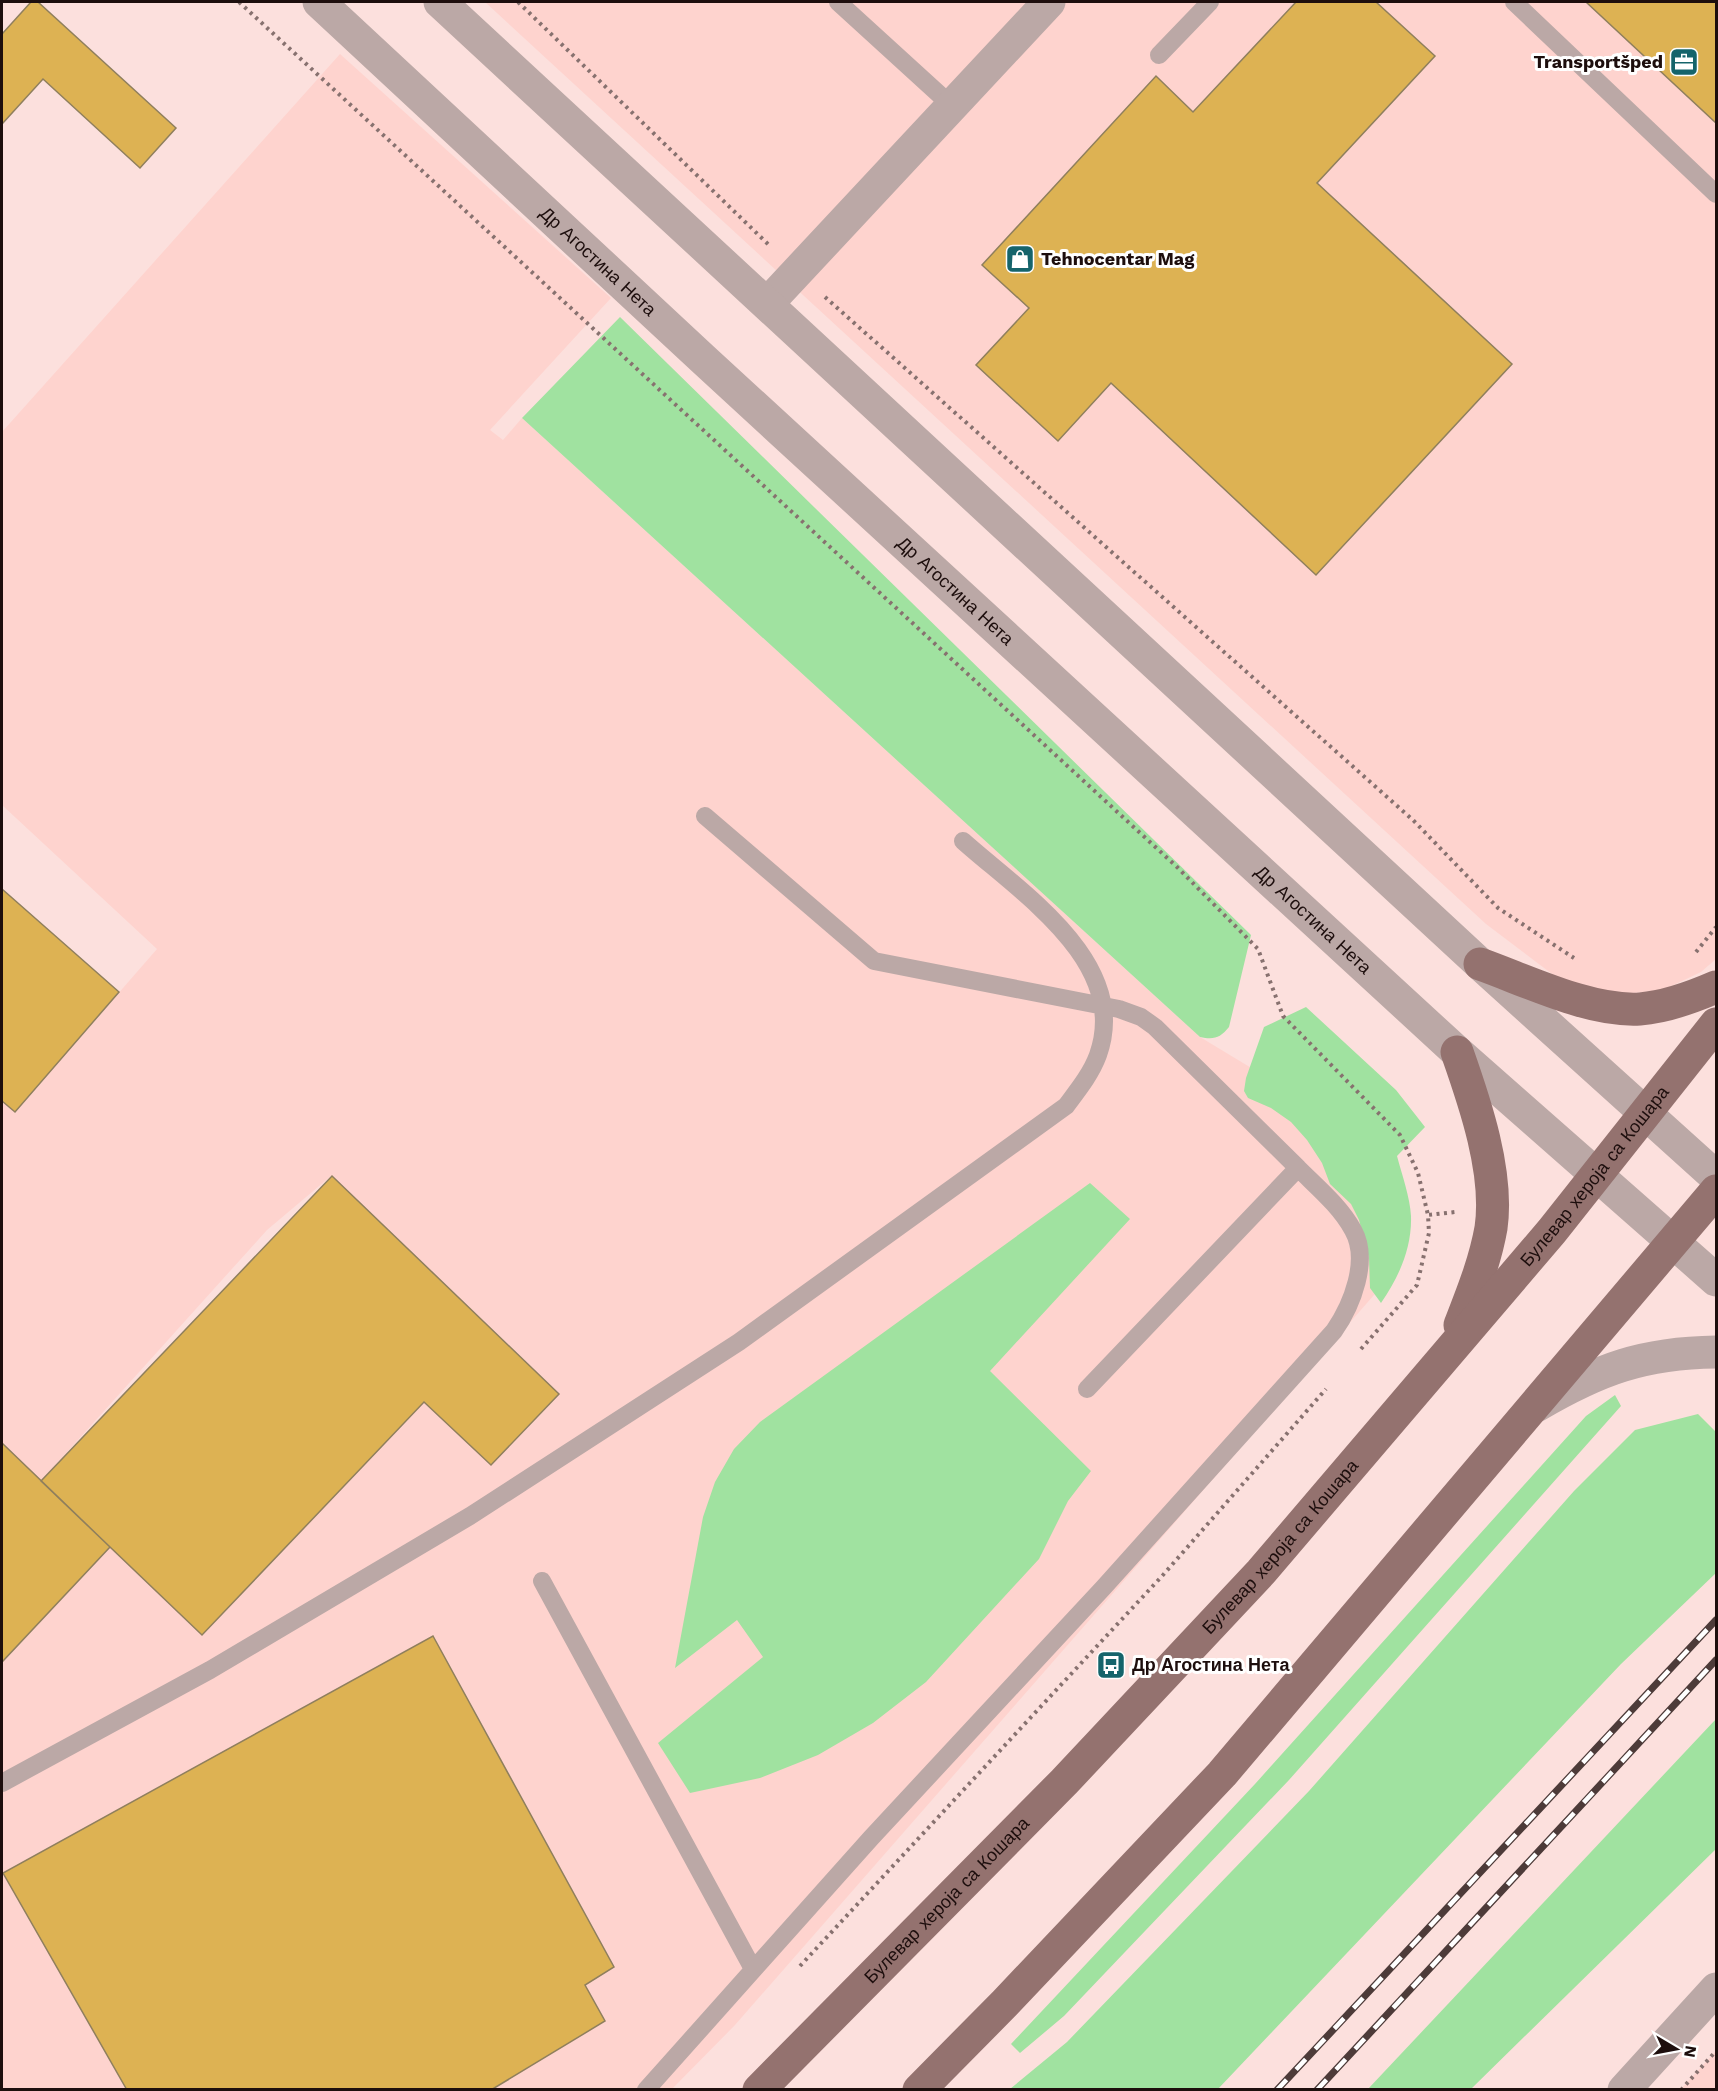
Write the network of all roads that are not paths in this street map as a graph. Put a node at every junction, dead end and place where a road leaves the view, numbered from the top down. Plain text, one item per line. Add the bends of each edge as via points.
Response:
1 (319, 2) edge
2 (440, 2) edge
3 (838, 2) edge
4 (1049, 2) edge
5 (1210, 2) edge
6 (1514, 2) edge
7 (1159, 55) dead end
8 (952, 106) junction
9 (1716, 194) edge
10 (767, 304) junction
11 (705, 816) dead end
12 (963, 841) dead end
13 (1480, 964) junction
14 (1716, 987) edge
15 (1103, 1006) junction
16 (1716, 1024) edge
17 (1457, 1052) junction
18 (1646, 1114) junction
19 (1298, 1168) junction
20 (1596, 1175) junction
21 (1716, 1177) edge
22 (1716, 1191) edge
23 (1673, 1243) junction
24 (1716, 1280) edge
25 (1453, 1344) junction
26 (1716, 1352) edge
27 (1087, 1389) dead end
28 (1534, 1407) junction
29 (542, 1581) dead end
30 (2, 1783) edge
31 (753, 1969) junction
32 (1716, 1989) edge
33 (646, 2090) edge
34 (759, 2090) edge
35 (919, 2090) edge
36 (1624, 2090) edge

1 - 17 street, Др Агостина Нета
2 - 10 street
3 - 8 lane
4 - 8 street
5 - 7 lane
6 - 9 lane
8 - 10 street
10 - 13 street
11 - 15 lane via 874,961
12 - 15 lane via 1068,935 1090,969
13 - 14 main road via 1593,1004 1634,1008 1689,998
13 - 18 street
15 - 19 lane via 1141,1017 1155,1027
15 - 30 lane via 1104,1027 1098,1055 1066,1106 739,1342 470,1516 210,1670
16 - 18 main road, Булевар хероја са Кошара
17 - 20 street, Др Агостина Нета
17 - 25 main road via 1476,1106 1487,1155 1492,1208 1483,1263
18 - 20 main road, Булевар хероја са Кошара
18 - 21 street
19 - 27 lane
19 - 31 lane via 1336,1206 1358,1242 1358,1267 1346,1313 1334,1331
20 - 23 street, Др Агостина Нета
20 - 25 main road, Булевар хероја са Кошара
22 - 23 main road
23 - 24 street, Др Агостина Нета
23 - 28 main road
25 - 34 main road, Булевар хероја са Кошара via 1261,1572 1064,1782
26 - 28 street via 1677,1353 1618,1366 1581,1379
28 - 35 main road via 1222,1774
29 - 31 lane
31 - 33 lane
32 - 36 street

